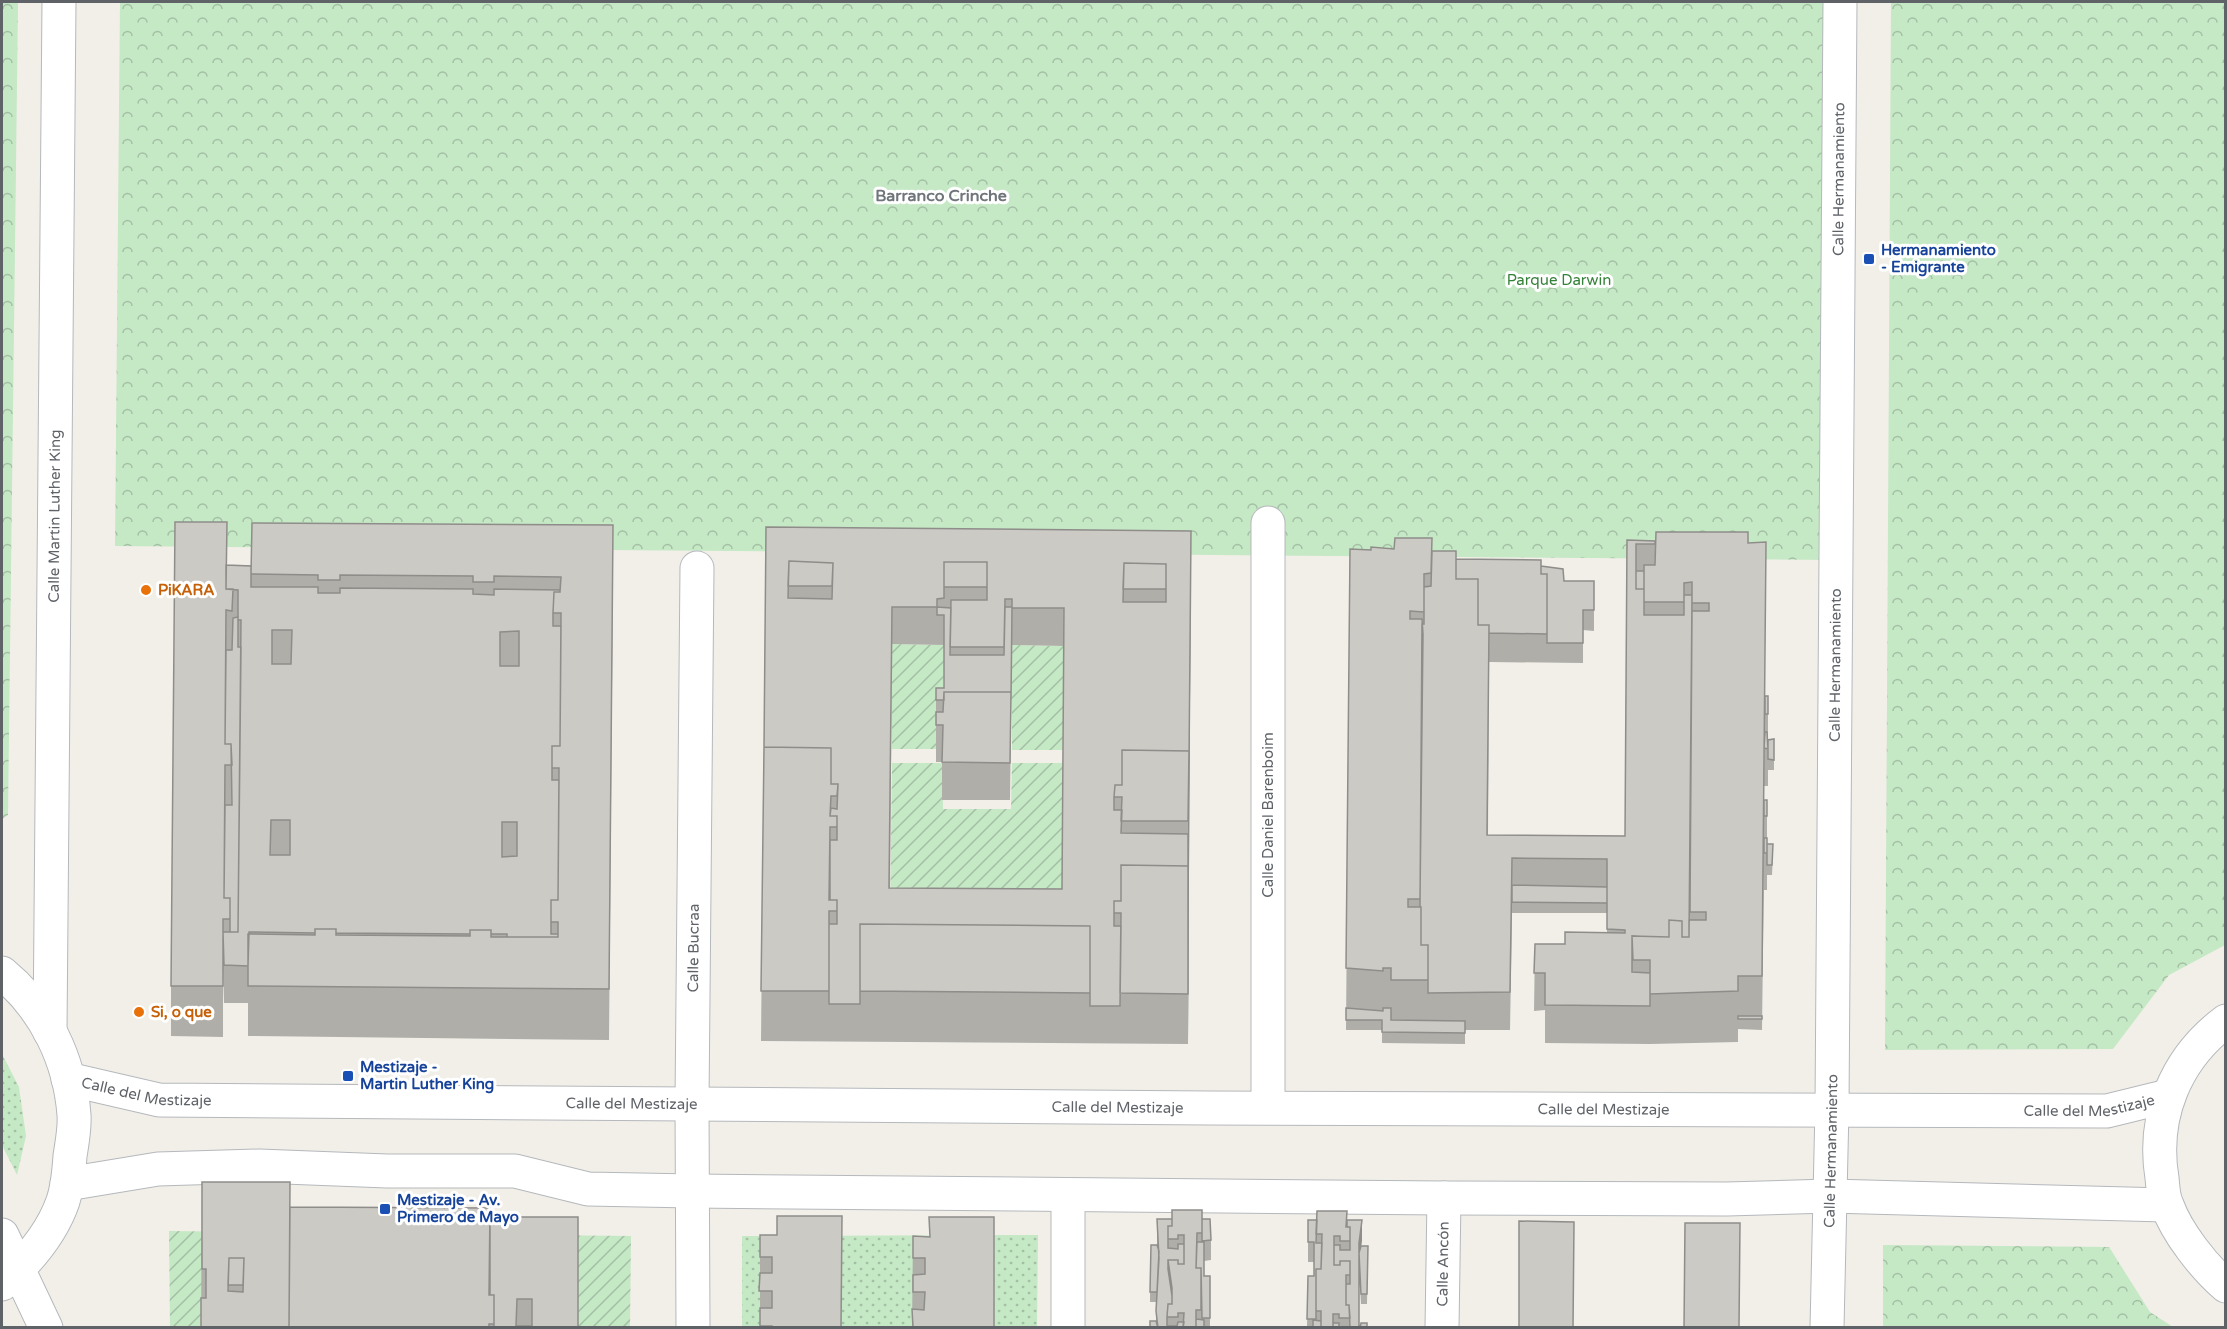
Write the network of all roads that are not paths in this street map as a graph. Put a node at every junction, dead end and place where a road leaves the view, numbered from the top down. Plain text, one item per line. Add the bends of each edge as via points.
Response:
1 (59, 2) edge
2 (1840, 2) edge
3 (1268, 523) dead end
4 (697, 568) dead end
5 (2, 973) edge
6 (2226, 1021) edge
7 (50, 1032) junction
8 (68, 1080) junction
9 (2168, 1096) junction
10 (692, 1103) junction
11 (1268, 1107) junction
12 (1832, 1108) junction
13 (67, 1184) junction
14 (692, 1191) junction
15 (1068, 1196) junction
16 (1830, 1196) junction
17 (1444, 1198) junction
18 (2166, 1205) junction
19 (2, 1235) edge
20 (10, 1277) edge
21 (2226, 1286) edge
22 (45, 1328) edge
23 (693, 1328) edge
24 (1068, 1328) edge
25 (1442, 1328) edge
26 (1827, 1328) edge

1 - 7 street, Calle Martin Luther King
2 - 12 street, Calle Hermanamiento
3 - 11 street, Calle Daniel Barenboim
4 - 10 street, Calle Bucraa
5 - 7 street via 40,1013
6 - 9 street via 2206,1035 2184,1062
7 - 8 street via 61,1051
8 - 10 street, Calle del Mestizaje via 159,1100
8 - 13 street via 75,1116
9 - 12 street, Calle del Mestizaje via 2107,1111
9 - 18 street via 2158,1151
10 - 11 street, Calle del Mestizaje
10 - 14 street, Calle Bucraa
11 - 12 street, Calle del Mestizaje
12 - 16 street, Calle Hermanamiento
13 - 14 street via 158,1169 259,1166 515,1171 588,1189
13 - 20 street via 62,1203 43,1239
14 - 15 street
14 - 23 street, Calle Bucraa
15 - 17 street
15 - 24 street
16 - 17 street
16 - 18 street
16 - 26 street, Calle Hermanamiento
17 - 25 street, Calle Ancón
18 - 21 street via 2204,1267
19 - 20 street
20 - 22 street

